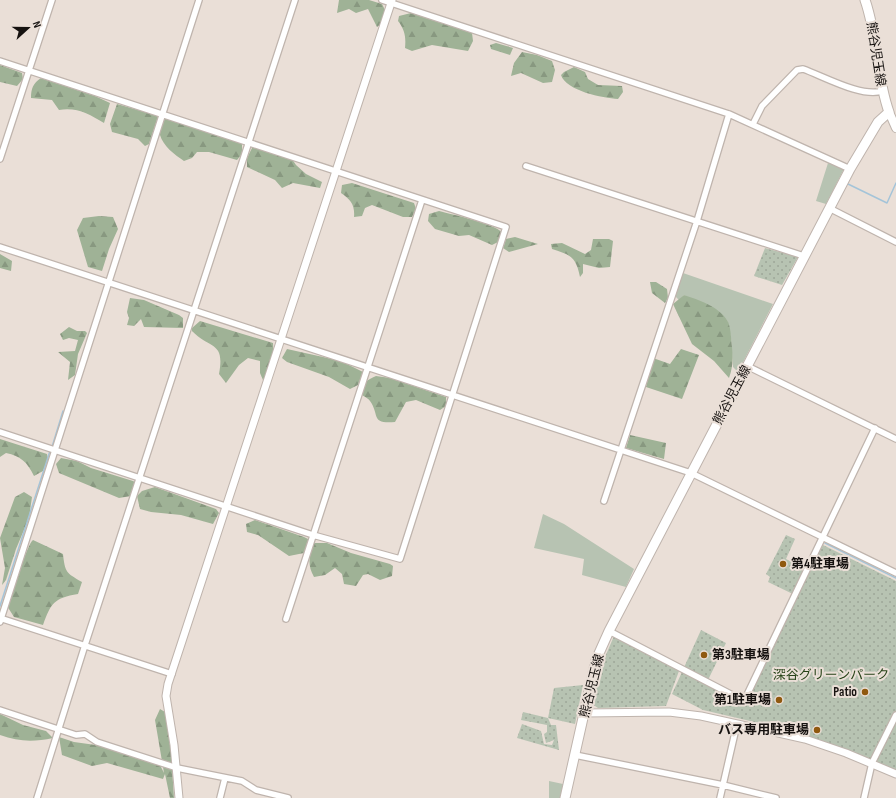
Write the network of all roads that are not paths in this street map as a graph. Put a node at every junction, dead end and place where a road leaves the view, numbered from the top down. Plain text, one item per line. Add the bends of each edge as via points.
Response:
1 (52, 0) edge
2 (199, 0) edge
3 (295, 0) edge
4 (382, 0) edge
5 (865, 0) edge
6 (392, 2) edge
7 (0, 61) edge
8 (29, 70) junction
9 (882, 91) junction
10 (889, 112) junction
11 (729, 114) junction
12 (164, 115) junction
13 (753, 124) junction
14 (895, 125) edge
15 (249, 143) junction
16 (0, 158) edge
17 (526, 166) dead end
18 (850, 168) junction
19 (336, 172) junction
20 (422, 200) junction
21 (829, 208) junction
22 (697, 221) junction
23 (896, 242) edge
24 (0, 247) edge
25 (804, 256) junction
26 (109, 282) junction
27 (194, 311) junction
28 (281, 340) junction
29 (747, 366) junction
30 (368, 368) junction
31 (452, 395) junction
32 (875, 428) junction
33 (0, 432) edge
34 (896, 439) edge
35 (55, 450) junction
36 (621, 450) junction
37 (691, 473) junction
38 (140, 478) junction
39 (604, 501) dead end
40 (226, 507) junction
41 (312, 535) junction
42 (825, 536) junction
43 (896, 573) edge
44 (0, 619) edge
45 (286, 619) dead end
46 (609, 631) junction
47 (85, 645) junction
48 (172, 674) junction
49 (0, 710) edge
50 (585, 713) junction
51 (896, 715) edge
52 (737, 724) junction
53 (58, 730) junction
54 (575, 755) junction
55 (872, 764) junction
56 (177, 768) junction
57 (896, 774) edge
58 (225, 778) junction
59 (723, 785) junction
60 (37, 798) edge
61 (179, 798) edge
62 (220, 798) edge
63 (288, 798) edge
64 (565, 798) edge
65 (720, 798) edge
66 (776, 798) edge
67 (864, 798) edge

1 - 8 street
2 - 12 street
3 - 15 street
4 - 6 street
5 - 9 main road, 熊谷児玉線 via 876,40
6 - 11 street
6 - 19 street
7 - 8 street
8 - 12 street
8 - 16 street
9 - 10 main road, 熊谷児玉線
9 - 13 street via 872,94 803,69 796,70 762,106
10 - 14 main road
10 - 18 main road, 熊谷児玉線 via 878,122
11 - 13 street
11 - 22 street
12 - 15 street
12 - 26 street
13 - 18 street
15 - 19 street
15 - 27 street
17 - 22 street
18 - 21 main road, 熊谷児玉線
19 - 20 street
19 - 28 street
20 - 30 street
20 - 31 street via 506,228
21 - 23 street
21 - 25 main road, 熊谷児玉線
22 - 25 street
22 - 36 street
24 - 26 street
25 - 29 main road, 熊谷児玉線
26 - 27 street
26 - 35 street
27 - 28 street
27 - 38 street
28 - 30 street
28 - 40 street
29 - 32 street
29 - 37 main road, 熊谷児玉線
30 - 31 street
30 - 41 street
31 - 36 street
31 - 41 street via 400,559
32 - 34 street
32 - 42 street
33 - 35 street
35 - 38 street
35 - 44 street
36 - 37 street
36 - 39 street
37 - 42 street
37 - 46 main road, 熊谷児玉線
38 - 40 street
38 - 47 street
40 - 41 street
40 - 48 street
41 - 45 street
42 - 43 street
42 - 46 street via 744,701
44 - 47 street
46 - 50 main road, 熊谷児玉線 via 596,660
47 - 48 street
47 - 53 street
48 - 56 street via 166,696
49 - 53 street
50 - 52 street via 669,712
50 - 54 main road, 熊谷児玉線
51 - 55 street
52 - 55 street via 804,740
52 - 59 street
53 - 56 street via 76,735 85,734 97,742
53 - 60 street
54 - 59 street
54 - 64 main road, 熊谷児玉線
55 - 57 street
55 - 67 street
56 - 58 street
56 - 61 street
58 - 62 street
58 - 63 street via 242,781 256,790
59 - 65 street
59 - 66 street

